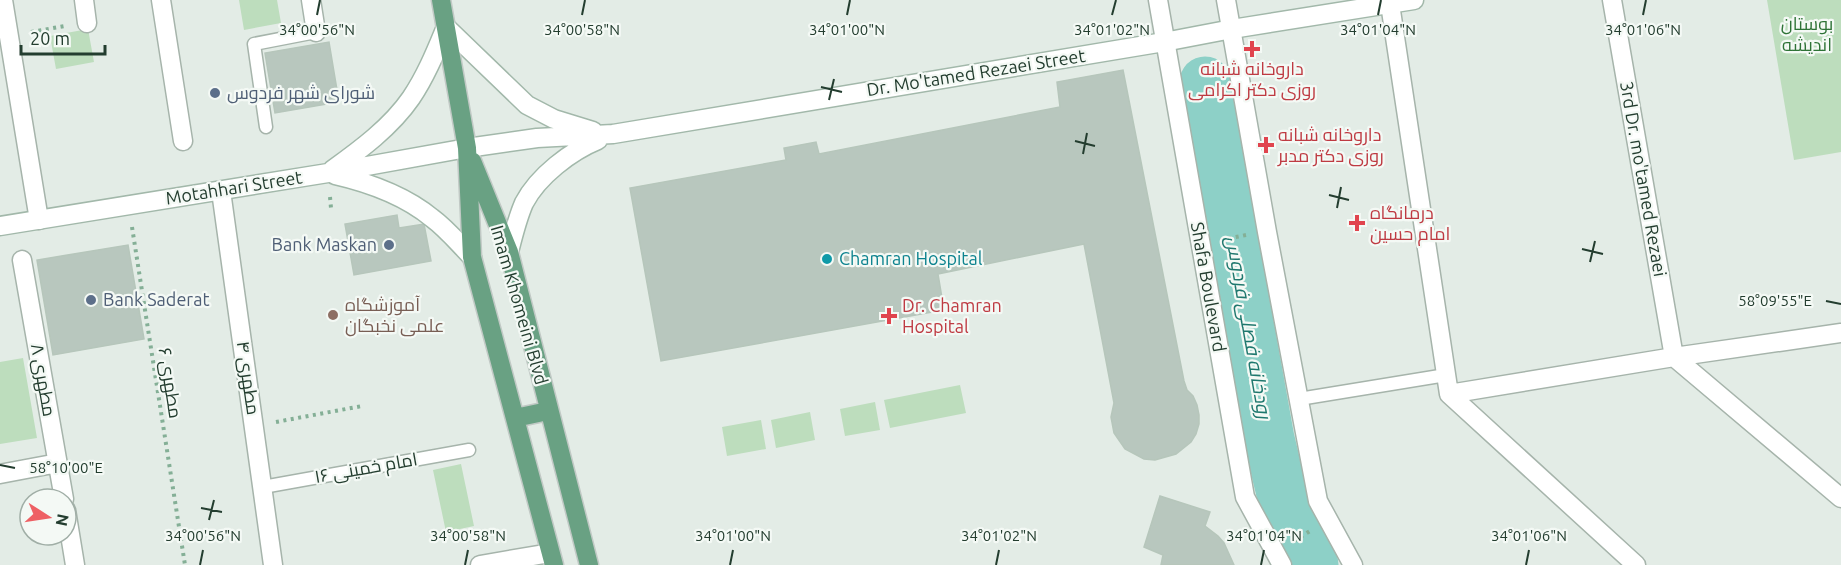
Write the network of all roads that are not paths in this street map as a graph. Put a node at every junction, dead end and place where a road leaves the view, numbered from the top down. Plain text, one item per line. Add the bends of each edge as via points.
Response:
1 (3, 0) edge
2 (84, 0) edge
3 (161, 0) edge
4 (311, 0) edge
5 (441, 0) edge
6 (1158, 0) edge
7 (1226, 0) edge
8 (1414, 0) edge
9 (1612, 0) edge
10 (1390, 4) junction
11 (87, 22) road end
12 (446, 27) junction
13 (1232, 29) junction
14 (316, 32) joint
15 (1164, 42) junction
16 (266, 128) dead end
17 (614, 134) junction
18 (183, 141) dead end
19 (467, 148) junction
20 (328, 173) junction
21 (220, 191) junction
22 (39, 220) junction
23 (0, 226) edge
24 (509, 252) junction
25 (472, 257) junction
26 (22, 260) dead end
27 (1841, 333) edge
28 (1674, 357) junction
29 (1446, 375) junction
30 (1449, 394) junction
31 (1299, 399) junction
32 (548, 411) junction
33 (515, 418) junction
34 (469, 450) dead end
35 (58, 463) junction
36 (0, 474) edge
37 (62, 487) edge
38 (263, 487) junction
39 (1841, 498) edge
40 (72, 547) edge
41 (552, 559) edge
42 (1279, 559) edge
43 (75, 565) edge
44 (273, 565) edge
45 (480, 565) edge
46 (589, 565) edge
47 (1353, 565) edge
48 (1636, 565) edge

1 - 22 street
2 - 11 street
3 - 18 street
4 - 14 street
5 - 12 main road
6 - 15 street, Shafa Boulevard
7 - 13 street
8 - 10 street, Dr. Mo'tamed Rezaei Street
9 - 28 street, 3rd Dr. mo'tamed Rezaei
10 - 13 street, Dr. Mo'tamed Rezaei Street
10 - 29 street
12 - 17 street via 527,105 583,129
12 - 19 main road
12 - 20 street via 410,99 369,143
13 - 15 street, Dr. Mo'tamed Rezaei Street
13 - 31 street
14 - 16 lane via 254,44
15 - 17 street, Dr. Mo'tamed Rezaei Street
15 - 42 street, Shafa Boulevard via 1245,497
17 - 19 street, Dr. Mo'tamed Rezaei Street via 537,138
17 - 24 street via 579,148 549,172 525,201
19 - 20 street, Motahhari Street
19 - 24 main road, Imam Khomeini Blvd
19 - 25 main road, Imam Khomeini Blvd
20 - 21 street, Motahhari Street
20 - 25 street via 365,182 401,197 433,218
21 - 22 street, Motahhari Street
21 - 38 street, مطهری ۴
22 - 23 street, Motahhari Street
24 - 32 main road, Imam Khomeini Blvd
25 - 33 main road, Imam Khomeini Blvd
26 - 35 street, مطهری ۸
27 - 28 street
28 - 30 street
28 - 39 street
29 - 30 street
29 - 31 lane
30 - 48 street
31 - 47 street via 1318,501
32 - 33 main road
32 - 46 main road, Imam Khomeini Blvd
33 - 41 main road, Imam Khomeini Blvd
34 - 38 lane, امام خمینی ۱۶
35 - 36 street
35 - 37 street, مطهری ۸
38 - 44 street, مطهری ۴
40 - 43 street
41 - 45 street

